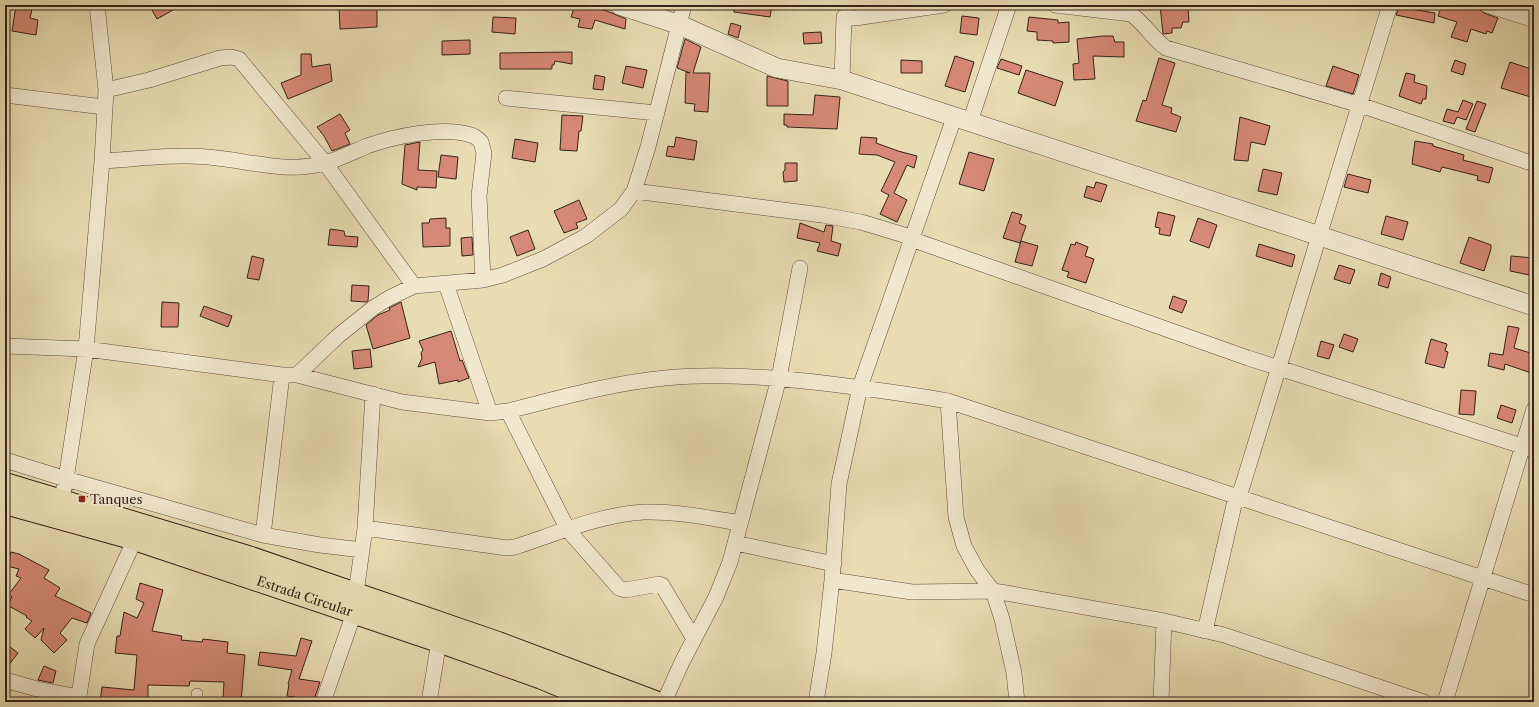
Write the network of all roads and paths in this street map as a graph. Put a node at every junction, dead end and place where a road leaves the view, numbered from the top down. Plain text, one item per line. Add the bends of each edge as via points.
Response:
1 (97, 5) edge
2 (619, 5) edge
3 (684, 5) edge
4 (944, 5) edge
5 (1009, 5) edge
6 (1055, 5) edge
7 (1390, 5) edge
8 (1487, 5) edge
9 (844, 11) edge
10 (1534, 20) edge
11 (680, 25) junction
12 (842, 80) junction
13 (106, 90) junction
14 (5, 95) edge
15 (506, 98) dead end
16 (1360, 105) junction
17 (104, 107) junction
18 (657, 112) junction
19 (962, 120) junction
20 (102, 161) junction
21 (325, 163) junction
22 (1534, 164) edge
23 (634, 191) junction
24 (1320, 236) junction
25 (911, 239) junction
26 (800, 268) dead end
27 (483, 280) junction
28 (446, 284) junction
29 (414, 286) junction
30 (1534, 306) edge
31 (5, 346) edge
32 (86, 349) junction
33 (1278, 367) junction
34 (282, 375) junction
35 (297, 375) junction
36 (779, 378) junction
37 (860, 387) junction
38 (372, 394) junction
39 (948, 401) junction
40 (1534, 409) edge
41 (508, 411) junction
42 (490, 413) junction
43 (1528, 448) edge
44 (5, 460) edge
45 (66, 479) junction
46 (5, 484) edge
47 (1238, 496) junction
48 (61, 501) junction
49 (5, 503) edge
50 (740, 523) junction
51 (365, 528) junction
52 (568, 530) junction
53 (263, 535) junction
54 (135, 539) junction
55 (735, 543) junction
56 (362, 550) junction
57 (834, 564) junction
58 (1482, 578) junction
59 (832, 580) junction
60 (993, 591) junction
61 (1534, 595) edge
62 (355, 603) junction
63 (1164, 621) junction
64 (1205, 631) junction
65 (694, 639) junction
66 (439, 641) junction
67 (5, 680) edge
68 (78, 699) edge
69 (323, 702) edge
70 (429, 702) edge
71 (600, 702) edge
72 (655, 702) edge
73 (664, 702) edge
74 (816, 702) edge
75 (1017, 702) edge
76 (1161, 702) edge
77 (1424, 702) edge
78 (1445, 702) edge

1 - 13 street
2 - 11 street
3 - 11 street
4 - 9 street via 855,18
5 - 19 street
6 - 16 street via 1131,14 1166,48
7 - 16 street
8 - 10 street
9 - 12 street
11 - 12 street via 778,68
11 - 18 street
12 - 19 street
13 - 17 street
13 - 21 street via 220,58 239,59
14 - 17 street
15 - 18 street
16 - 22 street
16 - 24 street
17 - 20 street
18 - 23 street
19 - 24 street
19 - 25 street
20 - 21 street via 177,156 208,157 278,168
20 - 32 street
21 - 27 street via 369,146 409,135 462,133 482,142 484,153 479,196
21 - 29 street
23 - 25 street via 822,215 861,222
23 - 27 street via 621,209 586,236 543,259
24 - 30 street
24 - 33 street
25 - 33 street
25 - 37 street
26 - 36 street
27 - 28 street
28 - 29 street
28 - 42 street
29 - 35 street via 373,308 338,336
31 - 32 street
32 - 34 street
32 - 45 street
33 - 43 street
33 - 47 street
34 - 35 street
34 - 53 street
35 - 38 street
36 - 37 street
36 - 41 street via 666,378 618,384
36 - 50 street
37 - 39 street
37 - 57 street via 839,484
38 - 42 street via 402,402
38 - 51 street
39 - 47 street
39 - 60 street via 956,517 964,546 977,570
40 - 43 street
41 - 42 street
41 - 52 street
43 - 58 street
44 - 45 street
45 - 48 street
45 - 53 street
46 - 48 main road
47 - 58 street
47 - 64 street
48 - 62 main road via 248,557
49 - 54 main road, Estrada Circular
50 - 52 street via 667,512 643,512 615,515
50 - 55 street
51 - 52 street via 507,548
51 - 56 street
52 - 65 street via 619,588 626,590 662,585
53 - 56 street
54 - 62 main road, Estrada Circular
54 - 68 street via 87,644
55 - 57 street
55 - 65 street via 716,597
56 - 62 street
57 - 59 street
58 - 61 street
58 - 78 street
59 - 60 street via 912,592
59 - 74 street
60 - 63 street
60 - 75 street via 1014,673
62 - 66 main road, Estrada Circular
62 - 69 street
62 - 72 main road via 498,642
63 - 64 street
63 - 76 street
64 - 77 street via 1224,635
65 - 73 street
66 - 70 street
66 - 71 main road, Estrada Circular
67 - 68 street

